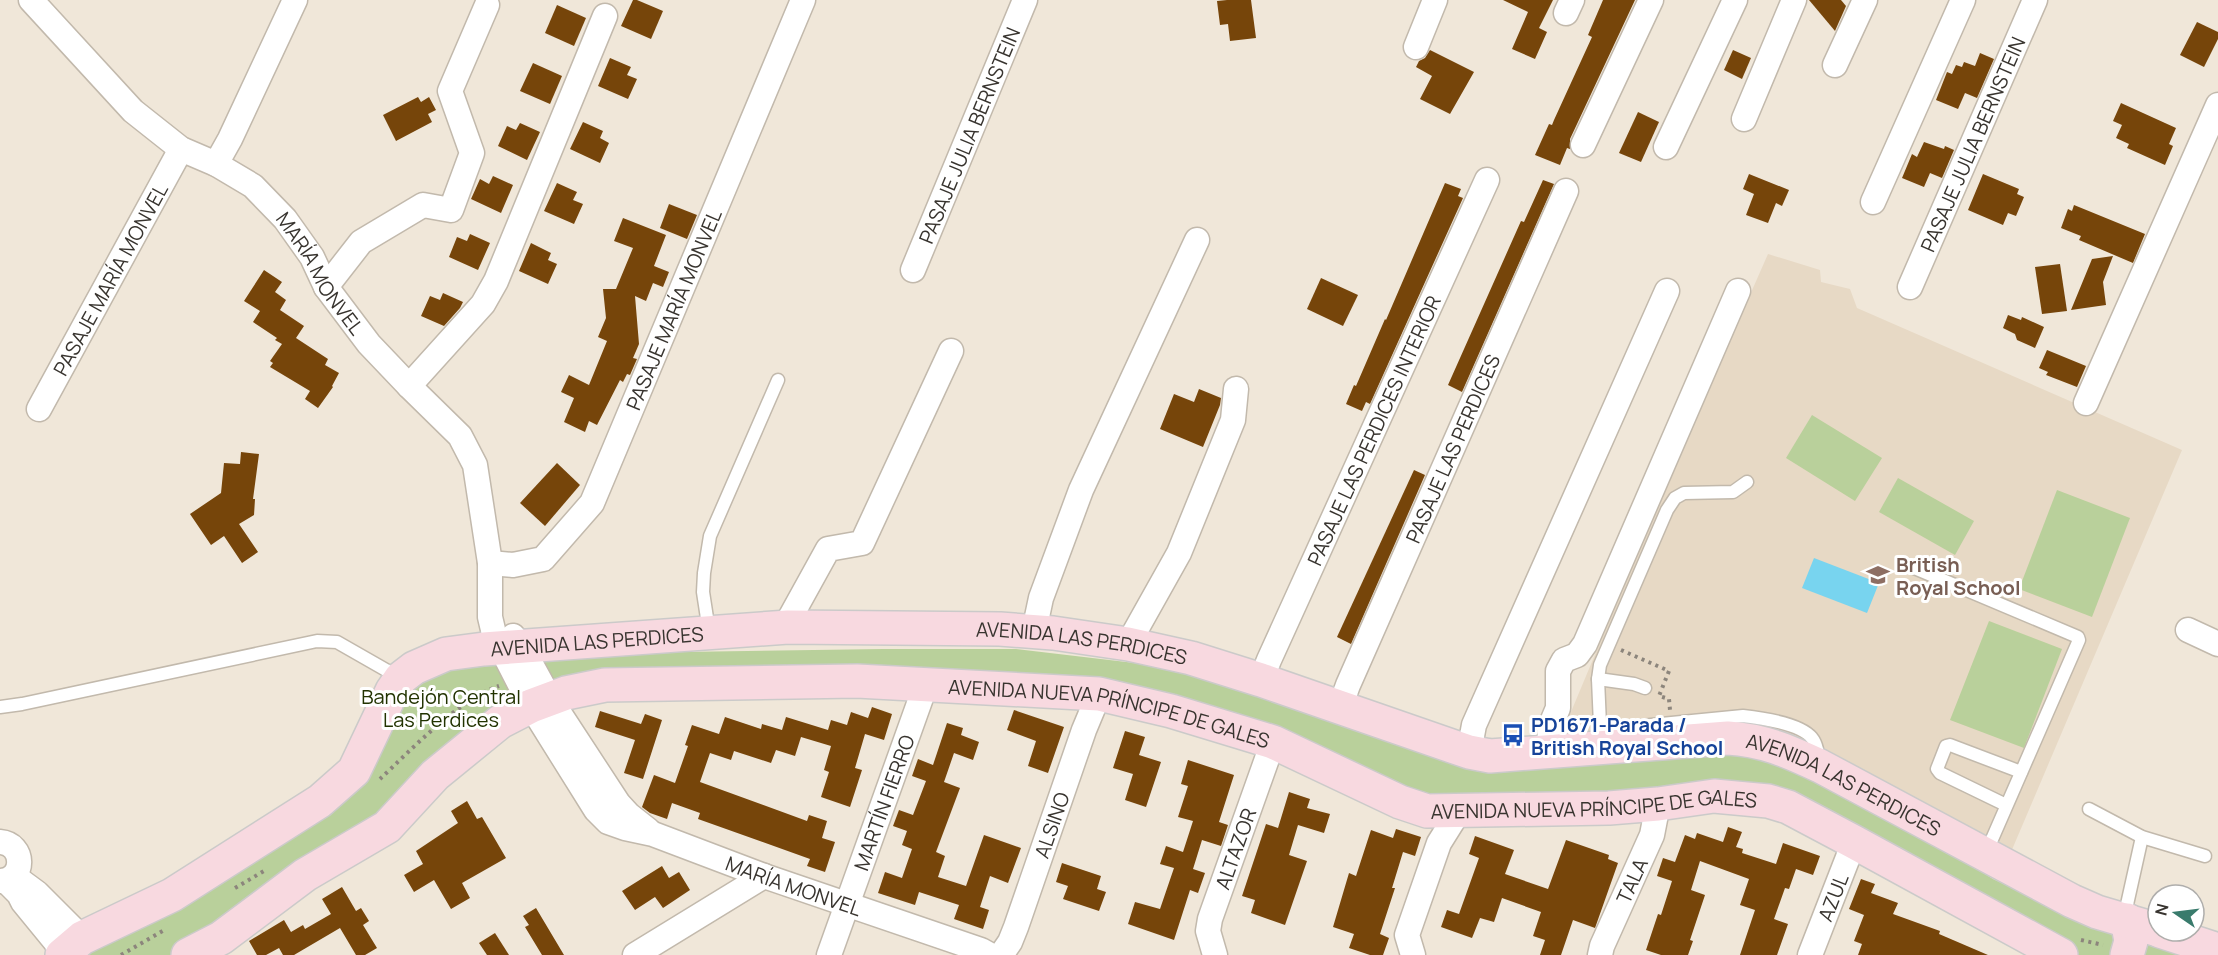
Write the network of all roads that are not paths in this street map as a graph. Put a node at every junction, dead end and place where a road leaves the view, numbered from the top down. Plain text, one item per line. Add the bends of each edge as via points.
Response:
1 (31, 0) edge
2 (296, 0) edge
3 (803, 0) edge
4 (1025, 0) edge
5 (1435, 0) edge
6 (1651, 0) edge
7 (1735, 0) edge
8 (1794, 0) edge
9 (1865, 0) edge
10 (1963, 0) edge
11 (2035, 0) edge
12 (487, 4) dead end
13 (605, 16) dead end
14 (1416, 47) dead end
15 (1835, 65) dead end
16 (2218, 105) edge
17 (1744, 119) dead end
18 (1583, 145) dead end
19 (1666, 147) dead end
20 (180, 149) junction
21 (216, 164) junction
22 (1487, 180) dead end
23 (1566, 191) dead end
24 (1874, 202) dead end
25 (1197, 240) dead end
26 (913, 270) dead end
27 (326, 286) junction
28 (1910, 288) dead end
29 (1667, 291) dead end
30 (1738, 291) dead end
31 (951, 351) dead end
32 (778, 380) dead end
33 (409, 386) junction
34 (1236, 389) dead end
35 (2086, 404) dead end
36 (39, 409) dead end
37 (1747, 482) dead end
38 (490, 563) junction
39 (1912, 567) dead end
40 (788, 627) junction
41 (2188, 630) dead end
42 (1034, 631) junction
43 (710, 632) junction
44 (503, 637) junction
45 (1128, 644) junction
46 (2218, 644) edge
47 (401, 678) junction
48 (1598, 679) junction
49 (1261, 680) junction
50 (926, 684) junction
51 (1645, 688) dead end
52 (1099, 694) junction
53 (532, 695) junction
54 (0, 706) edge
55 (1340, 707) junction
56 (1600, 740) junction
57 (1273, 742) junction
58 (1469, 752) junction
59 (1549, 752) junction
60 (2021, 772) junction
61 (1658, 804) junction
62 (2006, 805) junction
63 (2089, 809) dead end
64 (1459, 811) junction
65 (2142, 837) junction
66 (0, 842) edge
67 (1854, 842) junction
68 (1985, 854) junction
69 (2205, 856) dead end
70 (764, 876) junction
71 (7, 879) edge
72 (847, 904) junction
73 (2146, 933) edge
74 (936, 934) junction
75 (2126, 937) edge
76 (2196, 943) edge
77 (226, 946) edge
78 (2067, 947) edge
79 (69, 949) edge
80 (2218, 950) edge
81 (188, 955) edge
82 (635, 955) edge
83 (829, 955) edge
84 (961, 955) edge
85 (990, 955) edge
86 (1001, 955) edge
87 (1215, 955) edge
88 (1413, 955) edge
89 (1600, 955) edge
90 (1810, 955) edge

1 - 20 street, MARÍA MONVEL via 133,111
2 - 21 street
3 - 38 street, PASAJE MARÍA MONVEL via 592,503 543,559 513,565
4 - 26 street, PASAJE JULIA BERNSTEIN
5 - 14 street
6 - 18 street
7 - 19 street
8 - 17 street
9 - 15 street
10 - 24 street
11 - 28 street, PASAJE JULIA BERNSTEIN
12 - 27 street via 450,91 472,153 451,210 423,205 361,242
13 - 33 street via 496,281 483,304
16 - 35 street
20 - 21 street, MARÍA MONVEL
20 - 36 street, PASAJE MARÍA MONVEL
21 - 27 street, MARÍA MONVEL via 253,186 285,219 312,257
22 - 49 street, PASAJE LAS PERDICES INTERIOR
23 - 55 street, PASAJE LAS PERDICES
25 - 42 street via 1081,490 1041,598
27 - 33 street, MARÍA MONVEL via 369,344
29 - 58 street via 1473,725
30 - 59 street via 1585,644 1577,655 1564,660 1558,671 1558,708 1550,727
31 - 40 street via 862,543 828,549
32 - 43 lane via 710,536 703,592
33 - 38 street, MARÍA MONVEL via 460,436 475,465
34 - 45 street via 1233,420 1179,553
37 - 48 lane via 1733,492 1684,493 1675,498 1600,665
38 - 44 street, MARÍA MONVEL
39 - 60 lane via 2078,637
40 - 42 main road, AVENIDA LAS PERDICES
40 - 43 main road, AVENIDA LAS PERDICES
41 - 46 street
42 - 45 main road, AVENIDA LAS PERDICES
43 - 44 main road, AVENIDA LAS PERDICES
44 - 47 main road, AVENIDA LAS PERDICES via 446,654
44 - 53 street, MARÍA MONVEL
44 - 53 street, MARÍA MONVEL
45 - 49 main road, AVENIDA LAS PERDICES
47 - 54 lane via 337,642 317,641
47 - 79 main road, AVENIDA LAS PERDICES via 354,771 320,801 172,895
48 - 51 lane
48 - 56 lane
49 - 55 main road, AVENIDA LAS PERDICES
50 - 52 main road, AVENIDA NUEVA PRÍNCIPE DE GALES
50 - 53 main road, AVENIDA NUEVA PRÍNCIPE DE GALES via 626,684
50 - 72 street, MARTÍN FIERRO
52 - 57 main road, AVENIDA NUEVA PRÍNCIPE DE GALES
52 - 86 street, ALSINO via 1010,942
53 - 70 street, MARÍA MONVEL via 596,810 608,822 653,834
53 - 77 main road, AVENIDA NUEVA PRÍNCIPE DE GALES via 435,775 387,827 305,875
55 - 58 main road, AVENIDA LAS PERDICES
56 - 59 main road, AVENIDA LAS PERDICES
56 - 68 main road, AVENIDA LAS PERDICES via 1752,739 1820,766
57 - 64 main road, AVENIDA NUEVA PRÍNCIPE DE GALES via 1414,808
57 - 87 street, ALTAZOR via 1210,919 1208,931
58 - 59 main road, AVENIDA LAS PERDICES via 1490,756
60 - 62 lane
60 - 62 lane via 1946,746 1940,773
61 - 64 main road, AVENIDA NUEVA PRÍNCIPE DE GALES
61 - 67 main road, AVENIDA NUEVA PRÍNCIPE DE GALES via 1714,796 1757,799 1788,807
61 - 89 street, TALA via 1652,835
62 - 68 lane
63 - 65 lane
64 - 88 street via 1439,843 1407,935
65 - 69 lane
65 - 75 lane
66 - 71 street via 15,848 20,857 19,867
67 - 78 main road, AVENIDA NUEVA PRÍNCIPE DE GALES
67 - 90 street, AZUL
68 - 75 main road, AVENIDA LAS PERDICES via 2097,912
70 - 72 street, MARÍA MONVEL
70 - 82 street
71 - 79 street via 37,893
72 - 74 street, MARÍA MONVEL
72 - 83 street, MARTÍN FIERRO
73 - 75 main road, AVENIDA LAS PERDICES
74 - 84 street, MARÍA MONVEL
74 - 85 street, MARÍA MONVEL
76 - 80 main road, AVENIDA LAS PERDICES
77 - 81 main road, AVENIDA NUEVA PRÍNCIPE DE GALES

